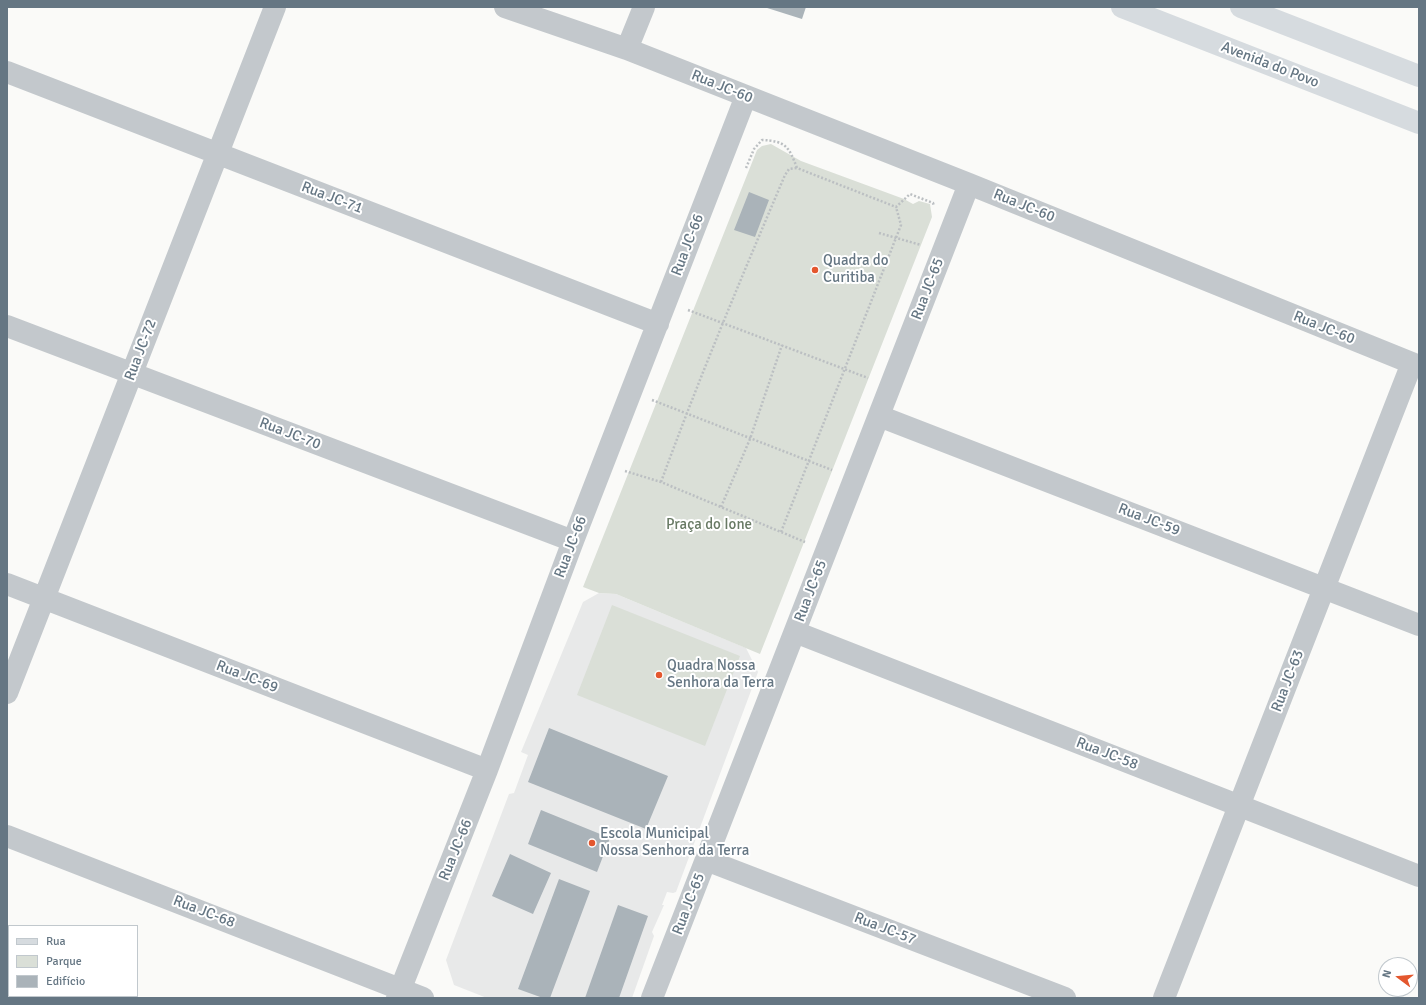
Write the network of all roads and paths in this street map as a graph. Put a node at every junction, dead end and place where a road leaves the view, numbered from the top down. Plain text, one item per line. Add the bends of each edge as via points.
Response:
1 (275, 7) edge
2 (505, 7) edge
3 (644, 7) edge
4 (1122, 7) edge
5 (1241, 7) edge
6 (627, 49) junction
7 (7, 72) edge
8 (1419, 76) edge
9 (746, 96) junction
10 (1419, 123) edge
11 (218, 154) junction
12 (797, 168) junction
13 (745, 171) dead end
14 (969, 184) junction
15 (896, 207) junction
16 (934, 210) dead end
17 (879, 233) dead end
18 (896, 238) junction
19 (925, 247) dead end
20 (685, 316) dead end
21 (722, 323) junction
22 (658, 324) junction
23 (7, 326) edge
24 (782, 345) junction
25 (1415, 365) edge
26 (844, 369) junction
27 (132, 374) junction
28 (869, 378) dead end
29 (654, 393) dead end
30 (686, 414) junction
31 (879, 416) junction
32 (750, 439) junction
33 (809, 461) junction
34 (834, 470) dead end
35 (622, 478) dead end
36 (661, 482) junction
37 (721, 506) junction
38 (781, 532) junction
39 (573, 541) junction
40 (806, 542) dead end
41 (7, 584) edge
42 (1324, 588) junction
43 (44, 598) junction
44 (1419, 625) edge
45 (795, 632) junction
46 (7, 693) edge
47 (487, 770) junction
48 (1239, 805) junction
49 (7, 836) edge
50 (706, 860) junction
51 (1419, 876) edge
52 (399, 994) edge
53 (423, 998) edge
54 (652, 998) edge
55 (1065, 998) edge
56 (1164, 998) edge

1 - 11 street, Rua JC-72
2 - 6 street, Rua JC-60
3 - 6 street
4 - 10 main road, Avenida do Povo
5 - 8 main road
6 - 9 street, Rua JC-60
7 - 11 street, Rua JC-71
9 - 14 street, Rua JC-60
9 - 22 street, Rua JC-66
11 - 22 street, Rua JC-71
11 - 27 street, Rua JC-72
12 - 13 path via 790,150 782,143 762,140 754,149
12 - 15 path
12 - 21 path via 789,169 785,175
14 - 25 street, Rua JC-60
14 - 31 street, Rua JC-65
15 - 16 path via 910,194 933,203
15 - 18 path via 901,225
17 - 18 path
18 - 19 path
18 - 26 path
20 - 21 path via 687,309
21 - 24 path
21 - 30 path
22 - 39 street, Rua JC-66
23 - 27 street, Rua JC-70
24 - 26 path
24 - 32 path
25 - 42 street, Rua JC-63
26 - 28 path
26 - 33 path
27 - 39 street, Rua JC-70
27 - 43 street, Rua JC-72
29 - 30 path via 651,400
30 - 32 path
30 - 36 path
31 - 42 street, Rua JC-59
31 - 45 street, Rua JC-65
32 - 33 path
32 - 37 path
33 - 34 path
33 - 38 path
35 - 36 path via 625,471
36 - 37 path
37 - 38 path
38 - 40 path
39 - 47 street, Rua JC-66
41 - 43 street, Rua JC-69
42 - 44 street, Rua JC-59
42 - 48 street, Rua JC-63
43 - 46 street, Rua JC-72
43 - 47 street, Rua JC-69
45 - 48 street, Rua JC-58
45 - 50 street, Rua JC-65
47 - 52 street, Rua JC-66
48 - 51 street, Rua JC-58
48 - 56 street, Rua JC-63
49 - 52 street, Rua JC-68
50 - 54 street, Rua JC-65
50 - 55 street, Rua JC-57
52 - 53 street, Rua JC-68

